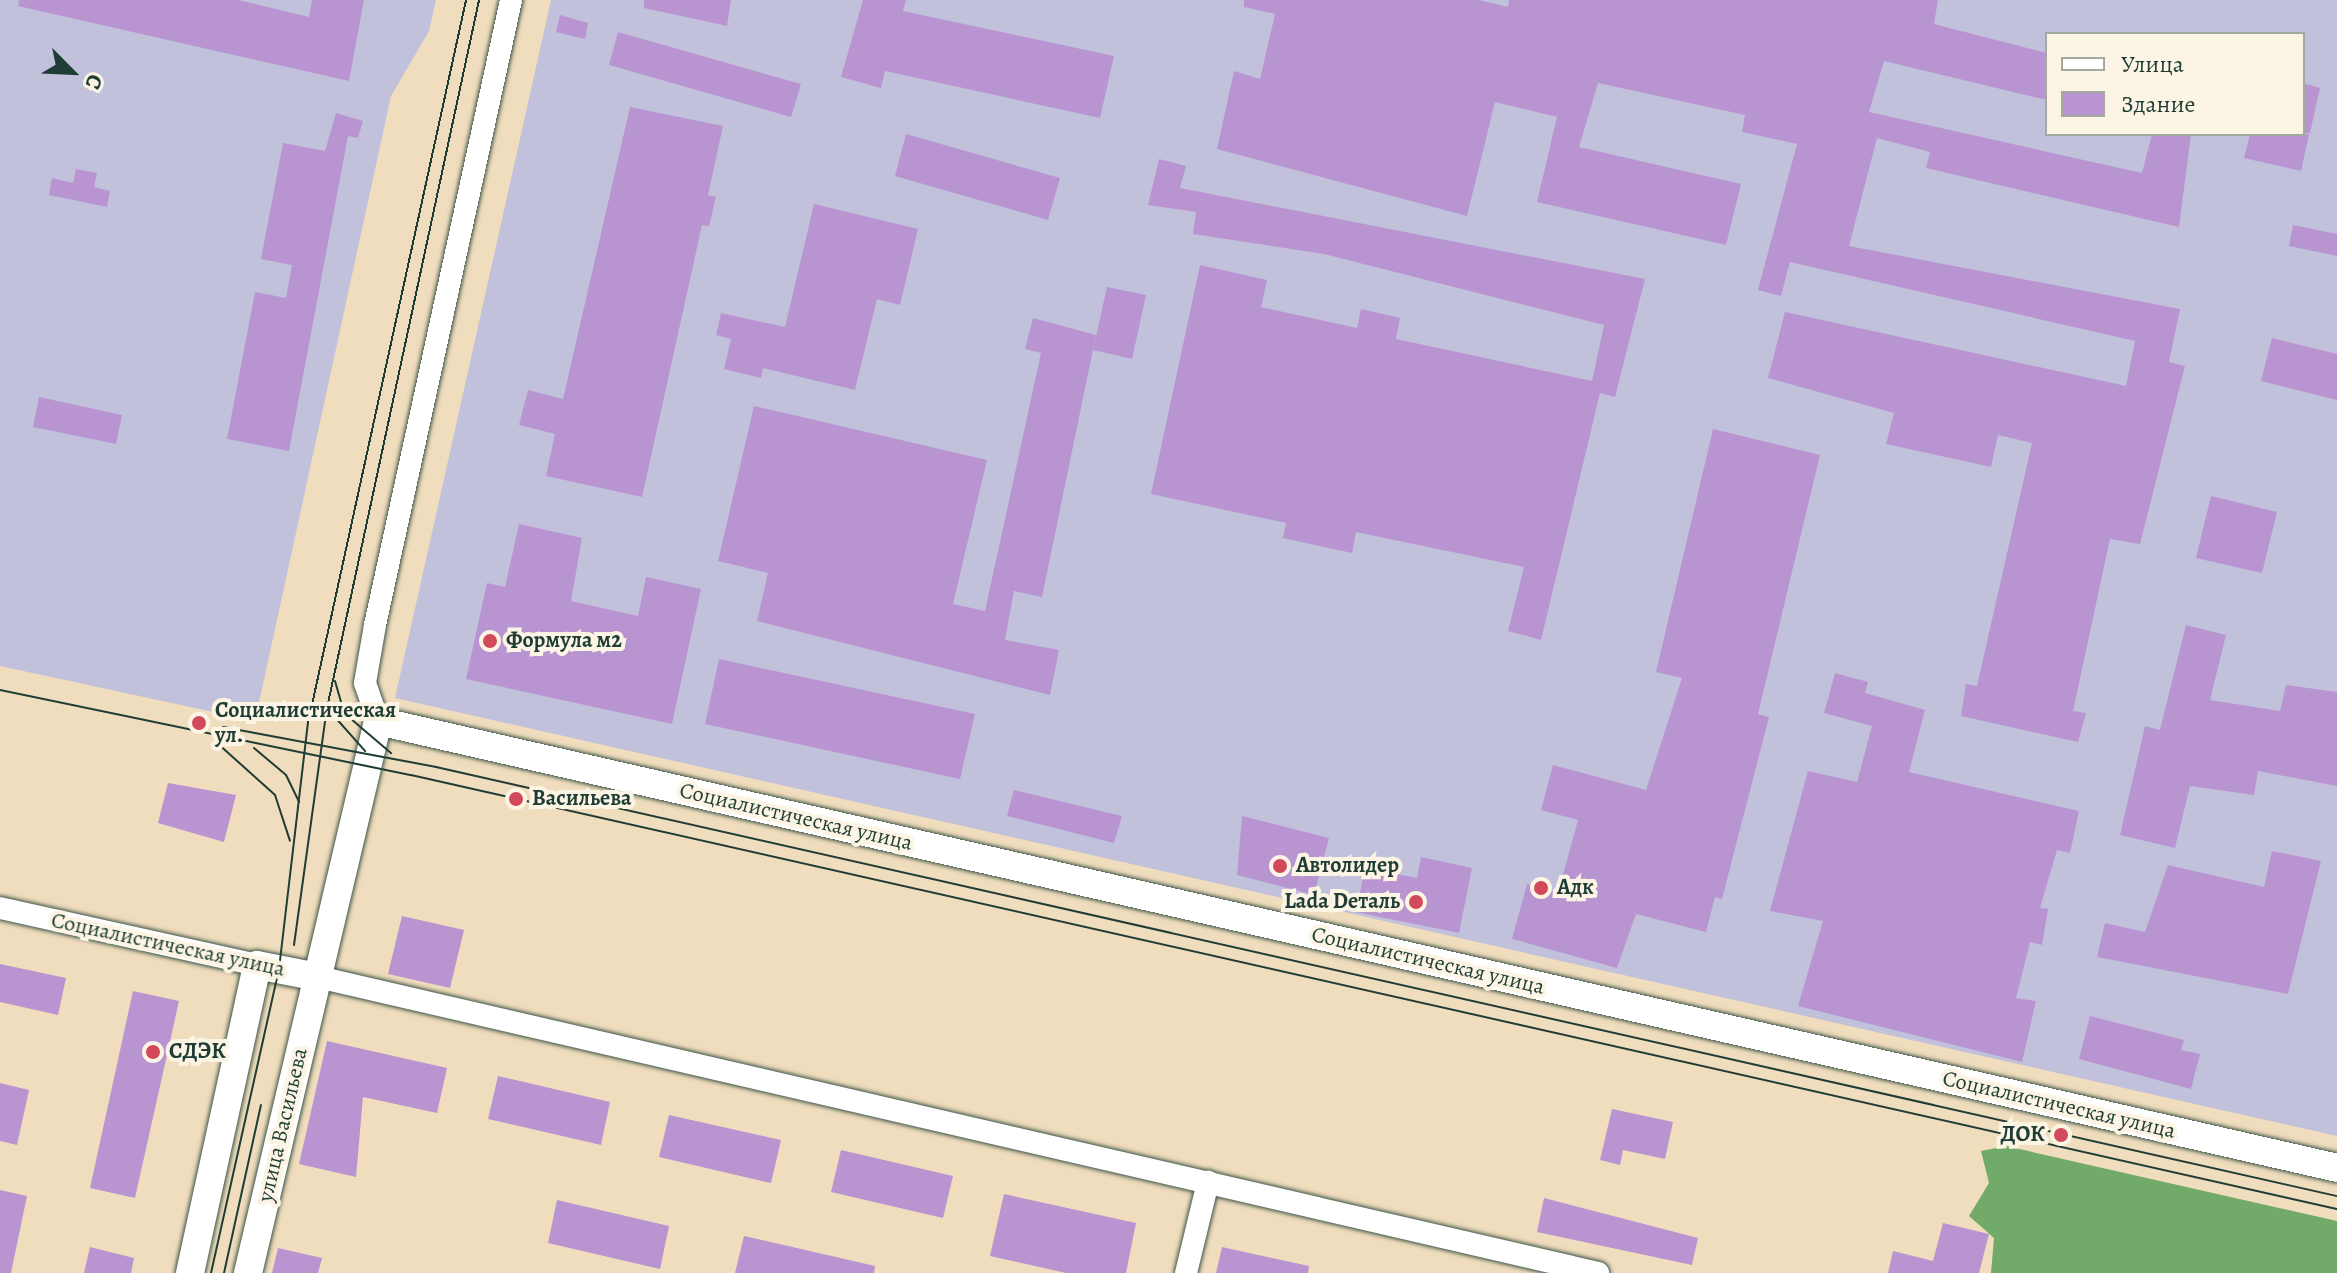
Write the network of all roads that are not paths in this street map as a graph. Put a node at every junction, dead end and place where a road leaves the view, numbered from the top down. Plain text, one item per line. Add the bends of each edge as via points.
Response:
1 (511, 0) edge
2 (378, 721) junction
3 (0, 908) edge
4 (257, 965) junction
5 (318, 977) junction
6 (2337, 1168) edge
7 (1208, 1182) junction
8 (190, 1273) edge
9 (248, 1273) edge
10 (1186, 1273) edge
11 (1598, 1273) edge

1 - 2 street via 375,625 365,683
2 - 5 main road, улица Васильева
2 - 6 main road, Социалистическая улица
3 - 4 street, Социалистическая улица
4 - 5 main road, Социалистическая улица
4 - 8 main road
5 - 7 street, Социалистическая улица
5 - 9 main road, улица Васильева
7 - 10 street
7 - 11 street, Социалистическая улица

